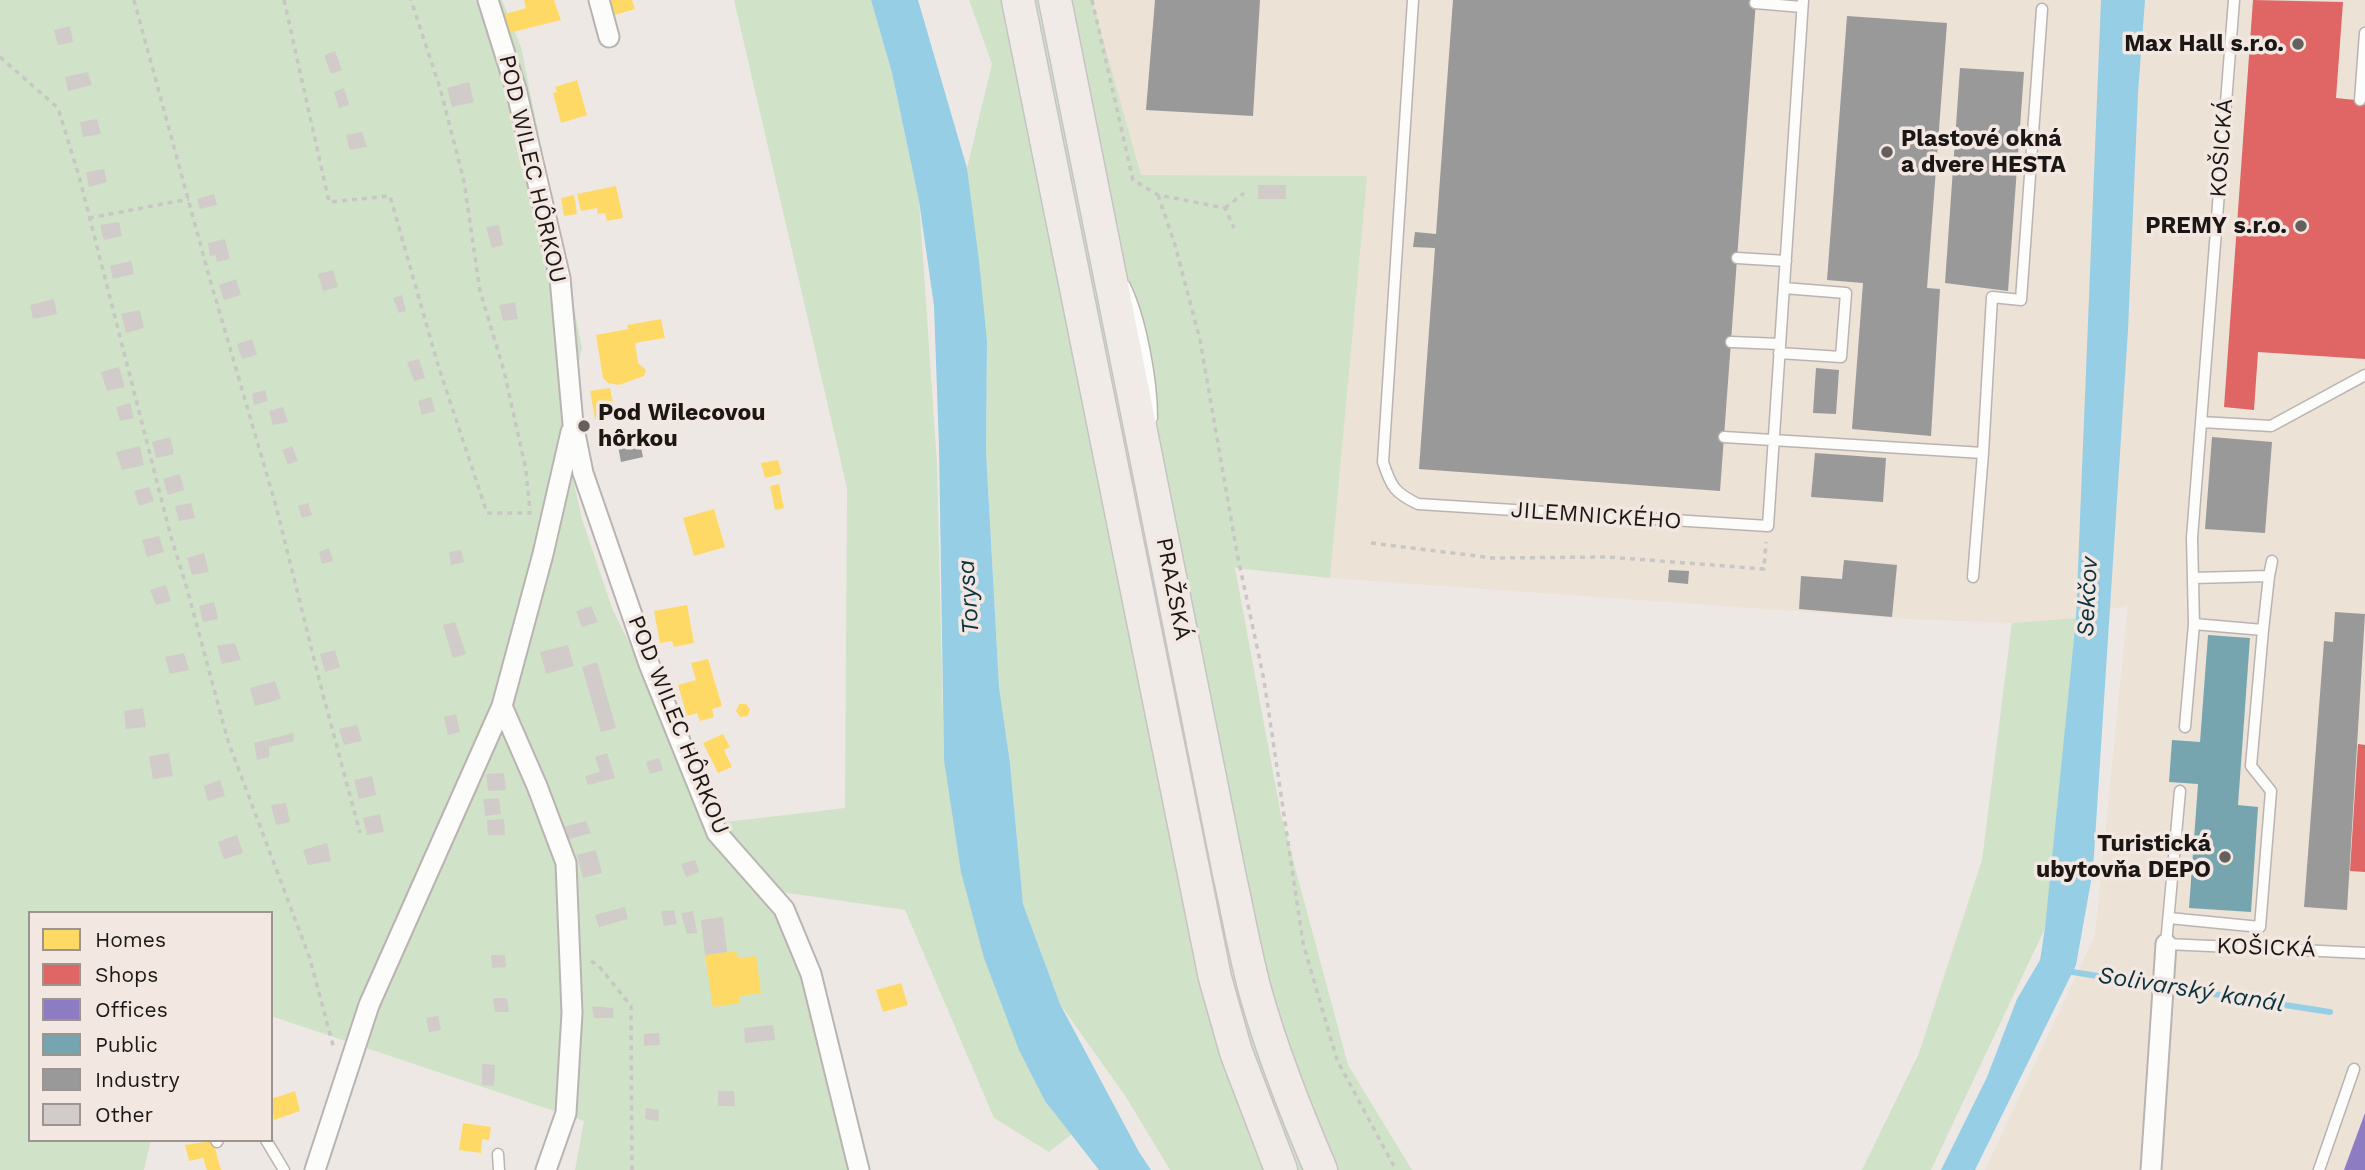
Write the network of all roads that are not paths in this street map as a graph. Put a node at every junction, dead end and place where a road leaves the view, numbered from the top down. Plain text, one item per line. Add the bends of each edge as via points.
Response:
1 (488, 0) edge
2 (599, 0) edge
3 (1018, 0) edge
4 (1055, 0) edge
5 (1413, 0) edge
6 (2234, 0) edge
7 (1755, 3) dead end
8 (1803, 3) edge
9 (2042, 9) dead end
10 (2365, 33) edge
11 (609, 37) dead end
12 (2360, 100) dead end
13 (1071, 258) junction
14 (1737, 258) dead end
15 (1786, 261) junction
16 (1784, 288) junction
17 (1070, 310) dead end
18 (1731, 342) dead end
19 (1780, 348) junction
20 (2365, 375) edge
21 (2201, 422) junction
22 (573, 424) junction
23 (1724, 437) dead end
24 (1774, 440) junction
25 (1094, 442) dead end
26 (1983, 453) junction
27 (1117, 492) junction
28 (2272, 562) dead end
29 (2269, 576) junction
30 (1973, 577) dead end
31 (2193, 578) junction
32 (2194, 624) junction
33 (2263, 630) junction
34 (502, 706) junction
35 (2185, 727) dead end
36 (2180, 791) dead end
37 (2169, 918) junction
38 (2166, 944) junction
39 (2365, 953) edge
40 (2354, 1069) dead end
41 (268, 1142) edge
42 (498, 1154) dead end
43 (284, 1170) edge
44 (315, 1170) edge
45 (499, 1170) edge
46 (547, 1170) edge
47 (859, 1170) edge
48 (1282, 1170) edge
49 (1321, 1170) edge
50 (2151, 1170) edge
51 (2319, 1170) edge

1 - 22 street, POD WILEC HÔRKOU via 516,89 560,278
2 - 11 street
3 - 13 main road, PRAŽSKÁ
4 - 49 main road, PRAŽSKÁ via 1255,992
5 - 24 lane, JILEMNICKÉHO via 1383,463 1389,482 1399,494 1418,504 1768,526
6 - 21 lane, KOŠICKÁ
7 - 8 lane
8 - 15 lane
9 - 26 lane via 2021,299 1992,297
10 - 12 lane
13 - 17 lane
13 - 27 main road, PRAŽSKÁ
14 - 15 lane
15 - 16 lane
16 - 19 lane
16 - 19 lane via 1846,293 1841,357
18 - 19 lane
19 - 24 lane
20 - 21 lane via 2272,426
21 - 31 lane, KOŠICKÁ
22 - 34 street, POD WILEC HÔRKOU
22 - 47 street, POD WILEC HÔRKOU via 583,473 649,664 717,833 784,909 811,974
23 - 24 lane
24 - 26 lane
25 - 27 lane
26 - 30 lane
27 - 48 main road, PRAŽSKÁ via 1215,978 1236,1052
28 - 29 lane
29 - 31 lane
29 - 33 lane
31 - 32 lane, KOŠICKÁ
32 - 33 lane
32 - 35 lane, KOŠICKÁ
33 - 37 lane via 2251,766 2271,790 2260,928
34 - 44 street, POD WILEC HÔRKOU via 369,1005
34 - 46 street via 566,863 572,1013 566,1113
36 - 37 lane
37 - 38 lane
38 - 39 lane, KOŠICKÁ
38 - 50 street
40 - 51 lane
41 - 43 lane
42 - 45 lane

